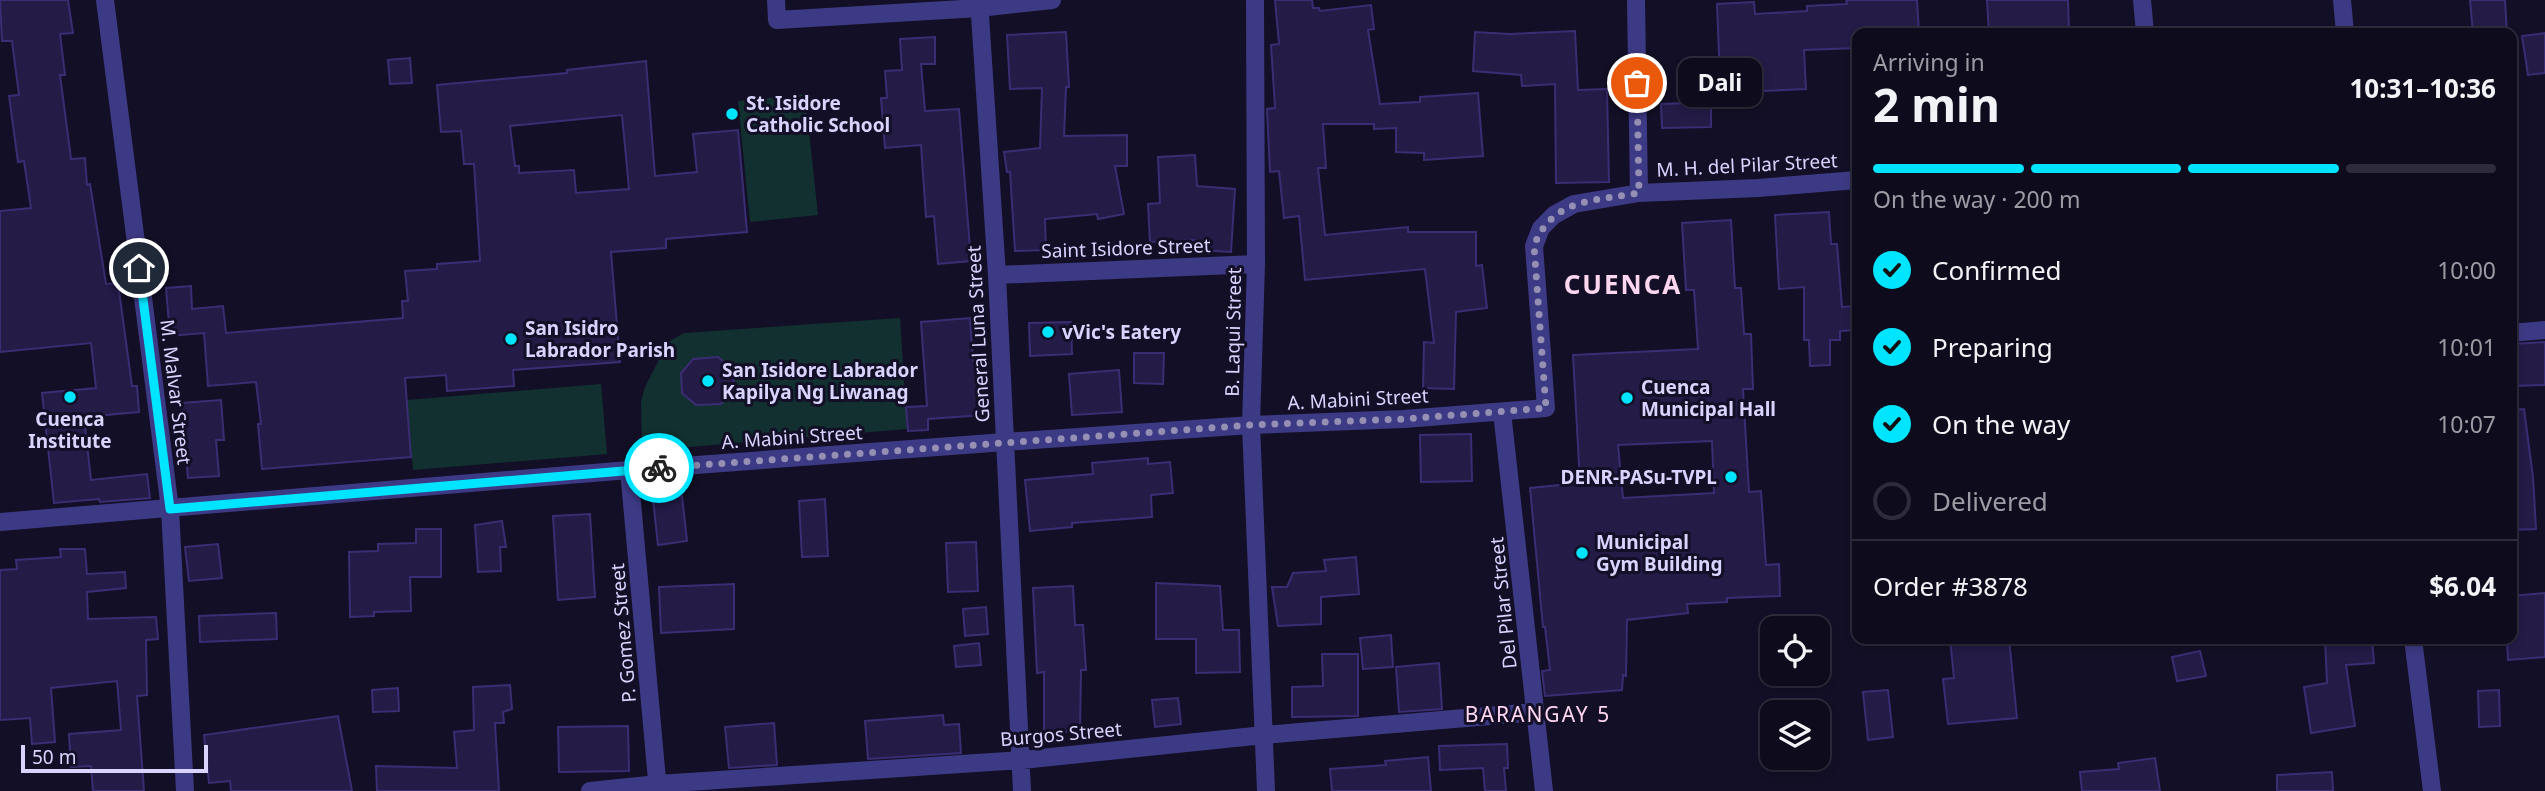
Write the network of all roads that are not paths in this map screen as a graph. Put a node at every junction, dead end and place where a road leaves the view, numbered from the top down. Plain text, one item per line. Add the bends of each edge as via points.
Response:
1 (105, 0) edge
2 (776, 0) edge
3 (1052, 0) edge
4 (1255, 0) edge
5 (1636, 0) edge
6 (2142, 0) edge
7 (2342, 0) edge
8 (979, 4) edge
9 (2145, 28) edge
10 (2345, 28) edge
11 (1852, 180) edge
12 (1639, 193) junction
13 (1256, 264) junction
14 (997, 275) junction
15 (2545, 330) edge
16 (2517, 332) edge
17 (1546, 408) joint
18 (1502, 412) junction
19 (1251, 425) junction
20 (1005, 442) junction
21 (629, 470) junction
22 (170, 509) junction
23 (0, 522) edge
24 (2414, 644) edge
25 (1536, 712) junction
26 (1264, 735) junction
27 (1022, 760) junction
28 (658, 787) edge
29 (185, 791) edge
30 (590, 791) edge
31 (1022, 791) edge
32 (1266, 791) edge
33 (1544, 791) edge
34 (2432, 791) edge

1 - 22 street, M. Malvar Street
2 - 8 street via 777,20
3 - 8 street
4 - 13 street, B. Laqui Street
5 - 12 street
6 - 9 street
7 - 10 street
8 - 14 street, General Luna Street
11 - 12 street, M. H. del Pilar Street
12 - 17 street, M. H. del Pilar Street via 1574,204 1541,228 1534,246
13 - 14 street, Saint Isidore Street
13 - 19 street, B. Laqui Street
14 - 20 street, General Luna Street
15 - 16 street
17 - 18 street, A. Mabini Street
18 - 19 street, A. Mabini Street
18 - 25 street, Del Pilar Street
19 - 20 street, A. Mabini Street
19 - 26 street, B. Laqui Street
20 - 21 street, A. Mabini Street
20 - 27 street, General Luna Street
21 - 22 street, A. Mabini Street
21 - 28 street, P. Gomez Street
22 - 23 street, A. Mabini Street
22 - 29 street, M. Malvar Street
24 - 34 street
25 - 26 street, Burgos Street
25 - 33 street, Del Pilar Street
26 - 27 street, Burgos Street
26 - 32 street, B. Laqui Street
27 - 28 street, Burgos Street
27 - 31 street, General Luna Street
28 - 30 street, Burgos Street

